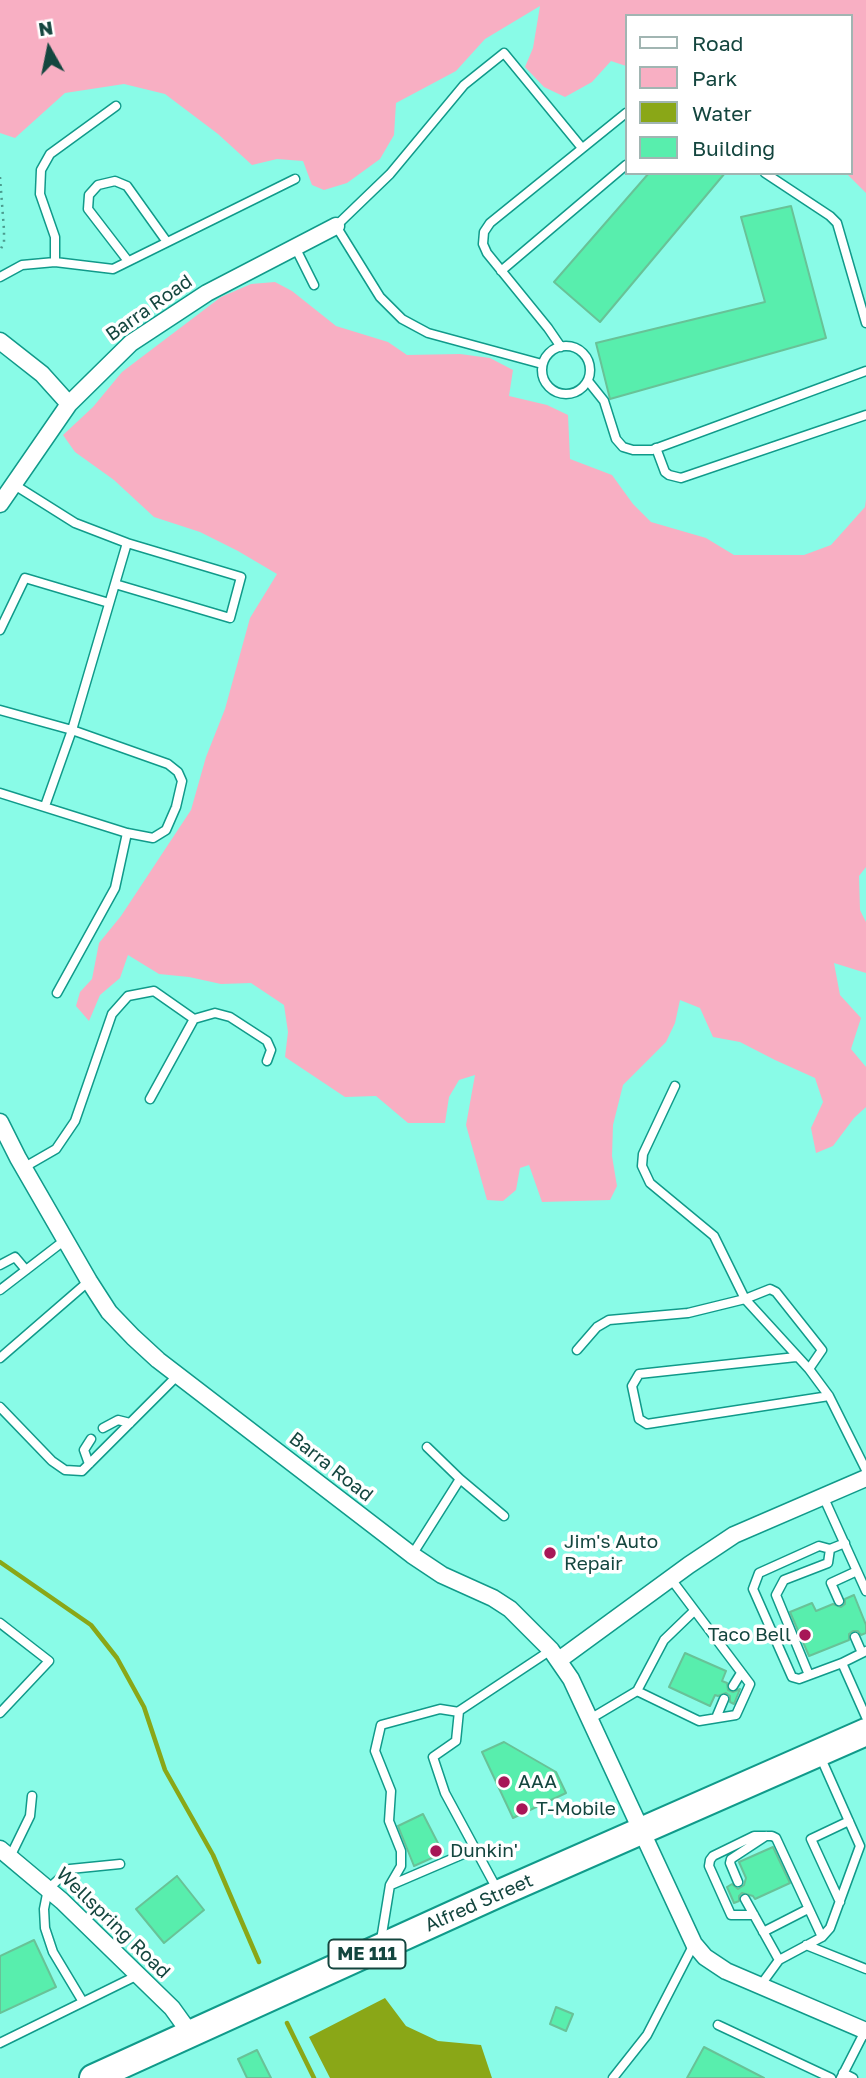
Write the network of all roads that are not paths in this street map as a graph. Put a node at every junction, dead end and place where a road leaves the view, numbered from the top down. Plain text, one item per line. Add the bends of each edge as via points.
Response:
1 (116, 106) dead end
2 (624, 115) edge
3 (582, 148) junction
4 (624, 167) edge
5 (768, 175) edge
6 (295, 179) dead end
7 (336, 226) junction
8 (167, 242) junction
9 (296, 249) junction
10 (128, 261) junction
11 (55, 262) junction
12 (501, 271) junction
13 (0, 277) edge
14 (314, 285) dead end
15 (866, 323) edge
16 (0, 341) edge
17 (561, 347) junction
18 (542, 364) junction
19 (866, 371) edge
20 (587, 381) junction
21 (69, 404) junction
22 (866, 415) edge
23 (656, 448) junction
24 (13, 484) junction
25 (0, 504) edge
26 (127, 543) junction
27 (115, 583) junction
28 (109, 603) junction
29 (0, 630) edge
30 (0, 709) edge
31 (72, 730) junction
32 (0, 793) edge
33 (45, 806) junction
34 (127, 833) junction
35 (57, 993) dead end
36 (194, 1018) junction
37 (267, 1060) dead end
38 (676, 1086) dead end
39 (150, 1099) dead end
40 (0, 1122) edge
41 (23, 1168) junction
42 (65, 1240) junction
43 (0, 1265) edge
44 (26, 1270) junction
45 (89, 1281) junction
46 (0, 1290) edge
47 (745, 1299) junction
48 (577, 1350) dead end
49 (796, 1357) junction
50 (0, 1358) edge
51 (809, 1369) junction
52 (178, 1375) junction
53 (828, 1396) junction
54 (0, 1407) edge
55 (130, 1423) junction
56 (103, 1428) dead end
57 (91, 1439) dead end
58 (427, 1447) dead end
59 (89, 1464) junction
60 (866, 1470) edge
61 (866, 1478) edge
62 (460, 1479) junction
63 (823, 1496) junction
64 (504, 1516) dead end
65 (845, 1543) junction
66 (830, 1549) junction
67 (412, 1555) junction
68 (857, 1571) junction
69 (671, 1579) junction
70 (866, 1591) edge
71 (839, 1601) dead end
72 (694, 1611) junction
73 (0, 1623) edge
74 (855, 1637) dead end
75 (864, 1652) edge
76 (555, 1655) junction
77 (842, 1664) junction
78 (741, 1673) junction
79 (809, 1675) junction
80 (733, 1686) dead end
81 (637, 1691) junction
82 (724, 1699) dead end
83 (459, 1712) junction
84 (0, 1713) edge
85 (866, 1717) edge
86 (716, 1718) junction
87 (590, 1719) junction
88 (866, 1732) edge
89 (819, 1753) junction
90 (32, 1797) dead end
91 (849, 1821) junction
92 (642, 1830) junction
93 (766, 1836) junction
94 (475, 1849) junction
95 (5, 1853) edge
96 (120, 1864) dead end
97 (737, 1882) dead end
98 (390, 1885) junction
99 (48, 1889) junction
100 (500, 1894) junction
101 (746, 1899) dead end
102 (840, 1902) junction
103 (808, 1909) junction
104 (754, 1915) junction
105 (762, 1932) junction
106 (822, 1937) junction
107 (694, 1944) junction
108 (806, 1945) junction
109 (379, 1948) junction
110 (779, 1960) junction
111 (866, 1969) edge
112 (138, 1975) junction
113 (760, 1986) junction
114 (83, 2002) junction
115 (718, 2025) dead end
116 (866, 2031) edge
117 (190, 2033) junction
118 (0, 2043) edge
119 (842, 2076) edge
120 (93, 2078) edge
121 (612, 2078) edge
122 (831, 2078) edge
123 (853, 2078) edge

1 - 11 lane via 50,154 41,170 40,194 55,237
2 - 3 lane
3 - 7 lane via 504,53 464,85 390,174
3 - 12 lane via 484,232 483,244
4 - 12 lane
5 - 15 lane via 837,223
6 - 8 lane
7 - 9 street, Barra Road
7 - 18 lane via 380,297 402,319 428,333
8 - 10 lane
8 - 10 lane via 127,186 115,181 98,186 89,195 88,209
9 - 14 lane
9 - 21 street, Barra Road via 175,312 113,358
10 - 11 lane via 113,269
11 - 13 lane via 22,265
12 - 17 lane
16 - 21 street via 42,374
17 - 18 lane via 551,351
17 - 20 lane via 572,347 585,356 590,371
18 - 20 lane via 544,381 556,392 572,394
19 - 23 lane
20 - 23 lane via 604,401 623,447
21 - 24 street, Barra Road
22 - 23 lane via 681,478 665,472
24 - 25 street, Barra Road
24 - 26 lane via 75,523
26 - 27 lane
26 - 27 lane via 241,577 230,618
27 - 28 lane
28 - 29 lane via 25,578
28 - 31 lane
30 - 31 lane
31 - 33 lane
31 - 34 lane via 168,764 178,772 180,792 166,830 153,838
32 - 33 lane
33 - 34 lane
34 - 35 lane via 115,888
36 - 37 lane via 215,1013 230,1017 267,1041 271,1050
36 - 39 lane
36 - 41 lane via 154,991 128,996 112,1014 75,1121 56,1149
38 - 47 lane via 643,1154 642,1166 650,1183 714,1236
40 - 41 street, Barra Road
41 - 42 street, Barra Road
42 - 44 lane
42 - 45 street, Barra Road
43 - 44 lane via 15,1257
44 - 46 lane
45 - 50 lane
45 - 52 street, Barra Road via 124,1328
47 - 48 lane via 688,1313 609,1320
47 - 49 lane
47 - 51 lane via 770,1289 776,1292 822,1350
49 - 51 lane
49 - 53 lane via 639,1374 632,1386 639,1419 647,1424
51 - 53 lane
52 - 55 lane
52 - 67 street, Barra Road
53 - 60 lane
54 - 59 lane via 65,1470 82,1471
55 - 56 lane via 118,1420
55 - 59 lane
57 - 59 lane via 85,1450
58 - 62 lane
61 - 63 street
62 - 64 lane
62 - 67 lane
63 - 65 lane
63 - 69 street via 734,1535
65 - 66 lane
65 - 68 lane
66 - 79 lane via 828,1563 784,1580 776,1595
66 - 79 lane via 819,1546 759,1573 753,1589 792,1677
67 - 76 street, Barra Road via 503,1604
68 - 70 lane
68 - 71 lane via 831,1583
69 - 72 lane
69 - 76 street
72 - 78 lane
72 - 81 lane via 664,1640
73 - 84 lane via 49,1661
74 - 75 lane
75 - 77 lane
76 - 83 lane
76 - 87 street, Barra Road
77 - 79 lane
77 - 85 lane
78 - 80 lane
78 - 86 lane via 750,1684 736,1715
81 - 86 lane via 699,1721
81 - 87 lane
82 - 86 lane
83 - 94 lane via 456,1741 433,1757 445,1793
83 - 98 lane via 440,1709 381,1726 376,1751 391,1791 389,1821 401,1851 401,1866
87 - 92 street, Barra Road
88 - 89 main road, Alfred Street / ME 111
89 - 91 lane
89 - 92 main road, Alfred Street / ME 111
90 - 95 lane via 30,1816
91 - 102 lane via 860,1846
91 - 102 lane via 811,1839
92 - 100 main road, Alfred Street / ME 111
92 - 107 street, Barra Road
93 - 97 lane via 731,1859
93 - 103 lane via 776,1838
93 - 104 lane via 754,1836 713,1856 709,1866 731,1915
94 - 98 lane
94 - 100 lane
95 - 99 street, Wellspring Road
96 - 99 lane via 70,1869
98 - 109 lane
99 - 112 street, Wellspring Road
99 - 114 lane via 45,1928 53,1952
100 - 109 main road, Alfred Street / ME 111
101 - 104 lane
102 - 106 lane
103 - 105 lane
103 - 106 lane
104 - 105 lane
105 - 110 lane
106 - 108 lane
107 - 113 street via 726,1971
107 - 121 lane via 647,2035
108 - 110 lane
108 - 111 lane
109 - 117 main road, Alfred Street / ME 111
110 - 113 lane
112 - 114 lane
112 - 117 street, Wellspring Road
113 - 116 street
114 - 118 lane
115 - 122 lane
116 - 119 lane
117 - 120 main road, Alfred Street / ME 111
119 - 123 lane

